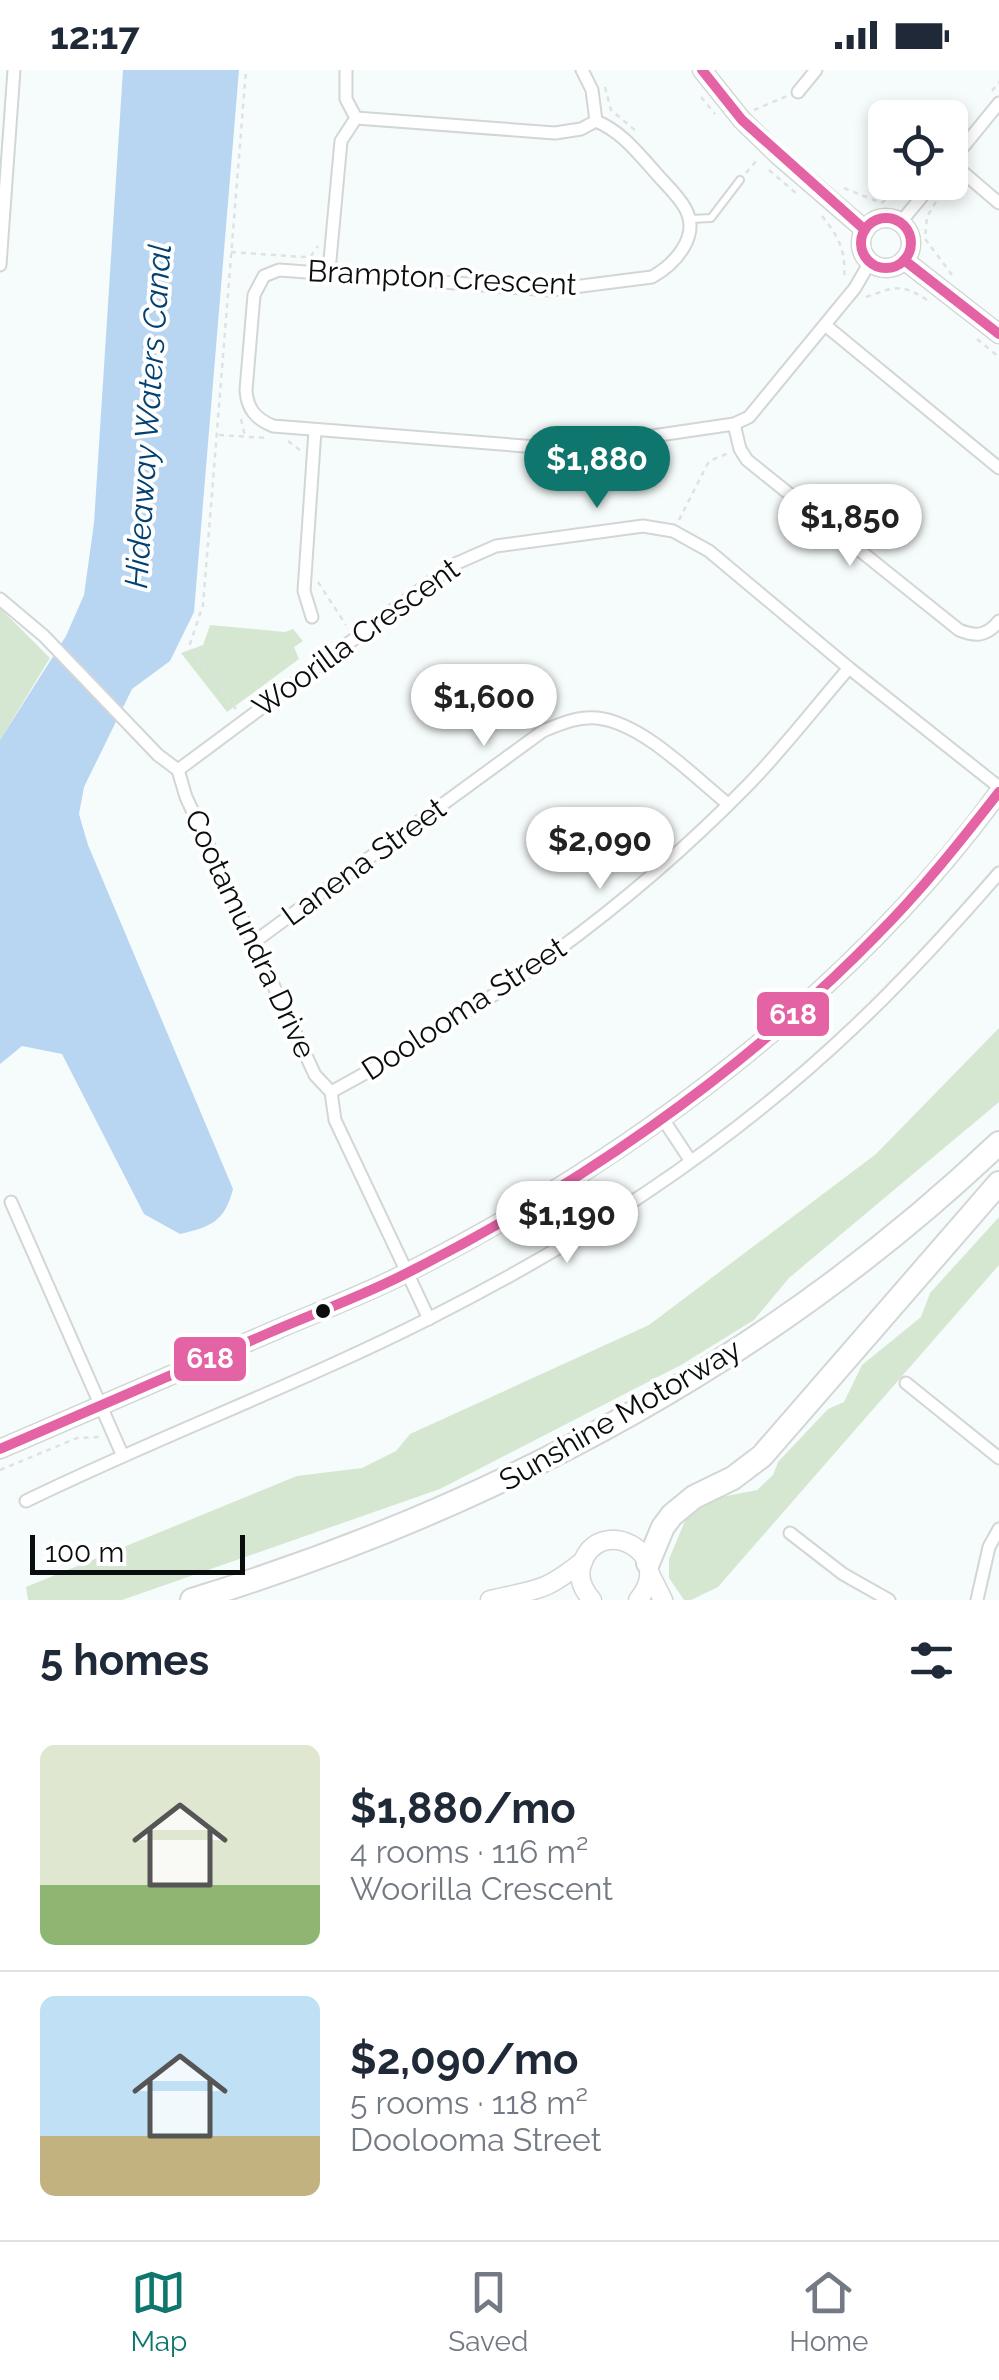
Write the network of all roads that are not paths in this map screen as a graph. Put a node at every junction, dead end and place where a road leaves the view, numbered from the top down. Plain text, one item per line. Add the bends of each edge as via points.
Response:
1 (14, 70) edge
2 (346, 70) edge
3 (582, 70) edge
4 (702, 70) edge
5 (816, 70) edge
6 (798, 92) road end
7 (999, 103) edge
8 (356, 118) junction
9 (596, 122) junction
10 (968, 141) edge
11 (968, 178) edge
12 (740, 180) road end
13 (919, 200) edge
14 (999, 203) edge
15 (690, 220) junction
16 (900, 223) junction
17 (865, 230) junction
18 (904, 260) junction
19 (870, 262) junction
20 (0, 265) edge
21 (329, 271) junction
22 (824, 325) junction
23 (999, 334) edge
24 (734, 424) junction
25 (315, 430) junction
26 (999, 468) edge
27 (0, 599) edge
28 (312, 617) dead end
29 (999, 621) edge
30 (849, 668) junction
31 (178, 770) junction
32 (999, 789) edge
33 (728, 804) junction
34 (999, 873) edge
35 (254, 942) junction
36 (331, 1092) junction
37 (663, 1119) junction
38 (999, 1142) edge
39 (690, 1160) junction
40 (999, 1183) edge
41 (11, 1202) dead end
42 (408, 1273) junction
43 (429, 1319) junction
44 (906, 1383) dead end
45 (102, 1406) junction
46 (0, 1449) edge
47 (122, 1454) junction
48 (999, 1458) edge
49 (26, 1501) dead end
50 (999, 1530) edge
51 (790, 1533) dead end
52 (583, 1561) junction
53 (648, 1569) junction
54 (192, 1600) edge
55 (490, 1600) edge
56 (592, 1600) edge
57 (638, 1600) edge
58 (663, 1600) edge
59 (889, 1600) edge
60 (977, 1600) edge

1 - 20 street
2 - 8 street via 346,99
3 - 9 street
4 - 17 street via 742,120
5 - 6 street
7 - 10 street
8 - 9 street via 555,133
8 - 21 street via 341,141
9 - 15 street via 624,138
11 - 14 street
12 - 15 lane via 712,218
13 - 16 street
15 - 21 street, Brampton Crescent via 685,246 666,270 618,282 550,290
16 - 17 street via 877,220
16 - 18 street via 911,244
17 - 19 street via 861,245
18 - 19 street via 890,268
18 - 23 street
19 - 22 street
21 - 25 street, Brampton Crescent via 264,276 254,294 251,328 246,390 254,414 273,426
22 - 24 street via 749,417
22 - 26 street
24 - 25 street, Brampton Crescent via 570,448
24 - 29 street via 748,460 959,630 984,634
25 - 28 street via 304,591
27 - 31 street, Cootamundra Drive
30 - 31 street, Woorilla Crescent via 709,550 673,531 643,526 496,546 456,564
30 - 32 street, Woorilla Crescent
30 - 33 street, Doolooma Street
31 - 35 street, Cootamundra Drive
32 - 37 street via 936,872 873,937
33 - 35 street, Lanena Street via 624,726 596,718 568,721 544,731
33 - 36 street, Doolooma Street via 663,866 511,986
34 - 39 street via 853,1028
35 - 36 street, Cootamundra Drive via 315,1075
36 - 42 street, Cootamundra Drive via 336,1120
37 - 39 street
37 - 42 street via 514,1215
38 - 54 highway, Sunshine Motorway via 816,1295 684,1385 489,1489 400,1528
39 - 43 street via 600,1222
40 - 53 highway via 762,1456 672,1514
41 - 45 street
42 - 43 street, Cootamundra Drive
42 - 45 street
43 - 47 street
44 - 48 street
45 - 46 street
45 - 47 street
47 - 49 street
50 - 60 street via 988,1547
51 - 59 street
52 - 53 street via 610,1540 633,1544
52 - 55 street via 552,1585
52 - 56 street via 581,1583
53 - 57 street
53 - 58 street

